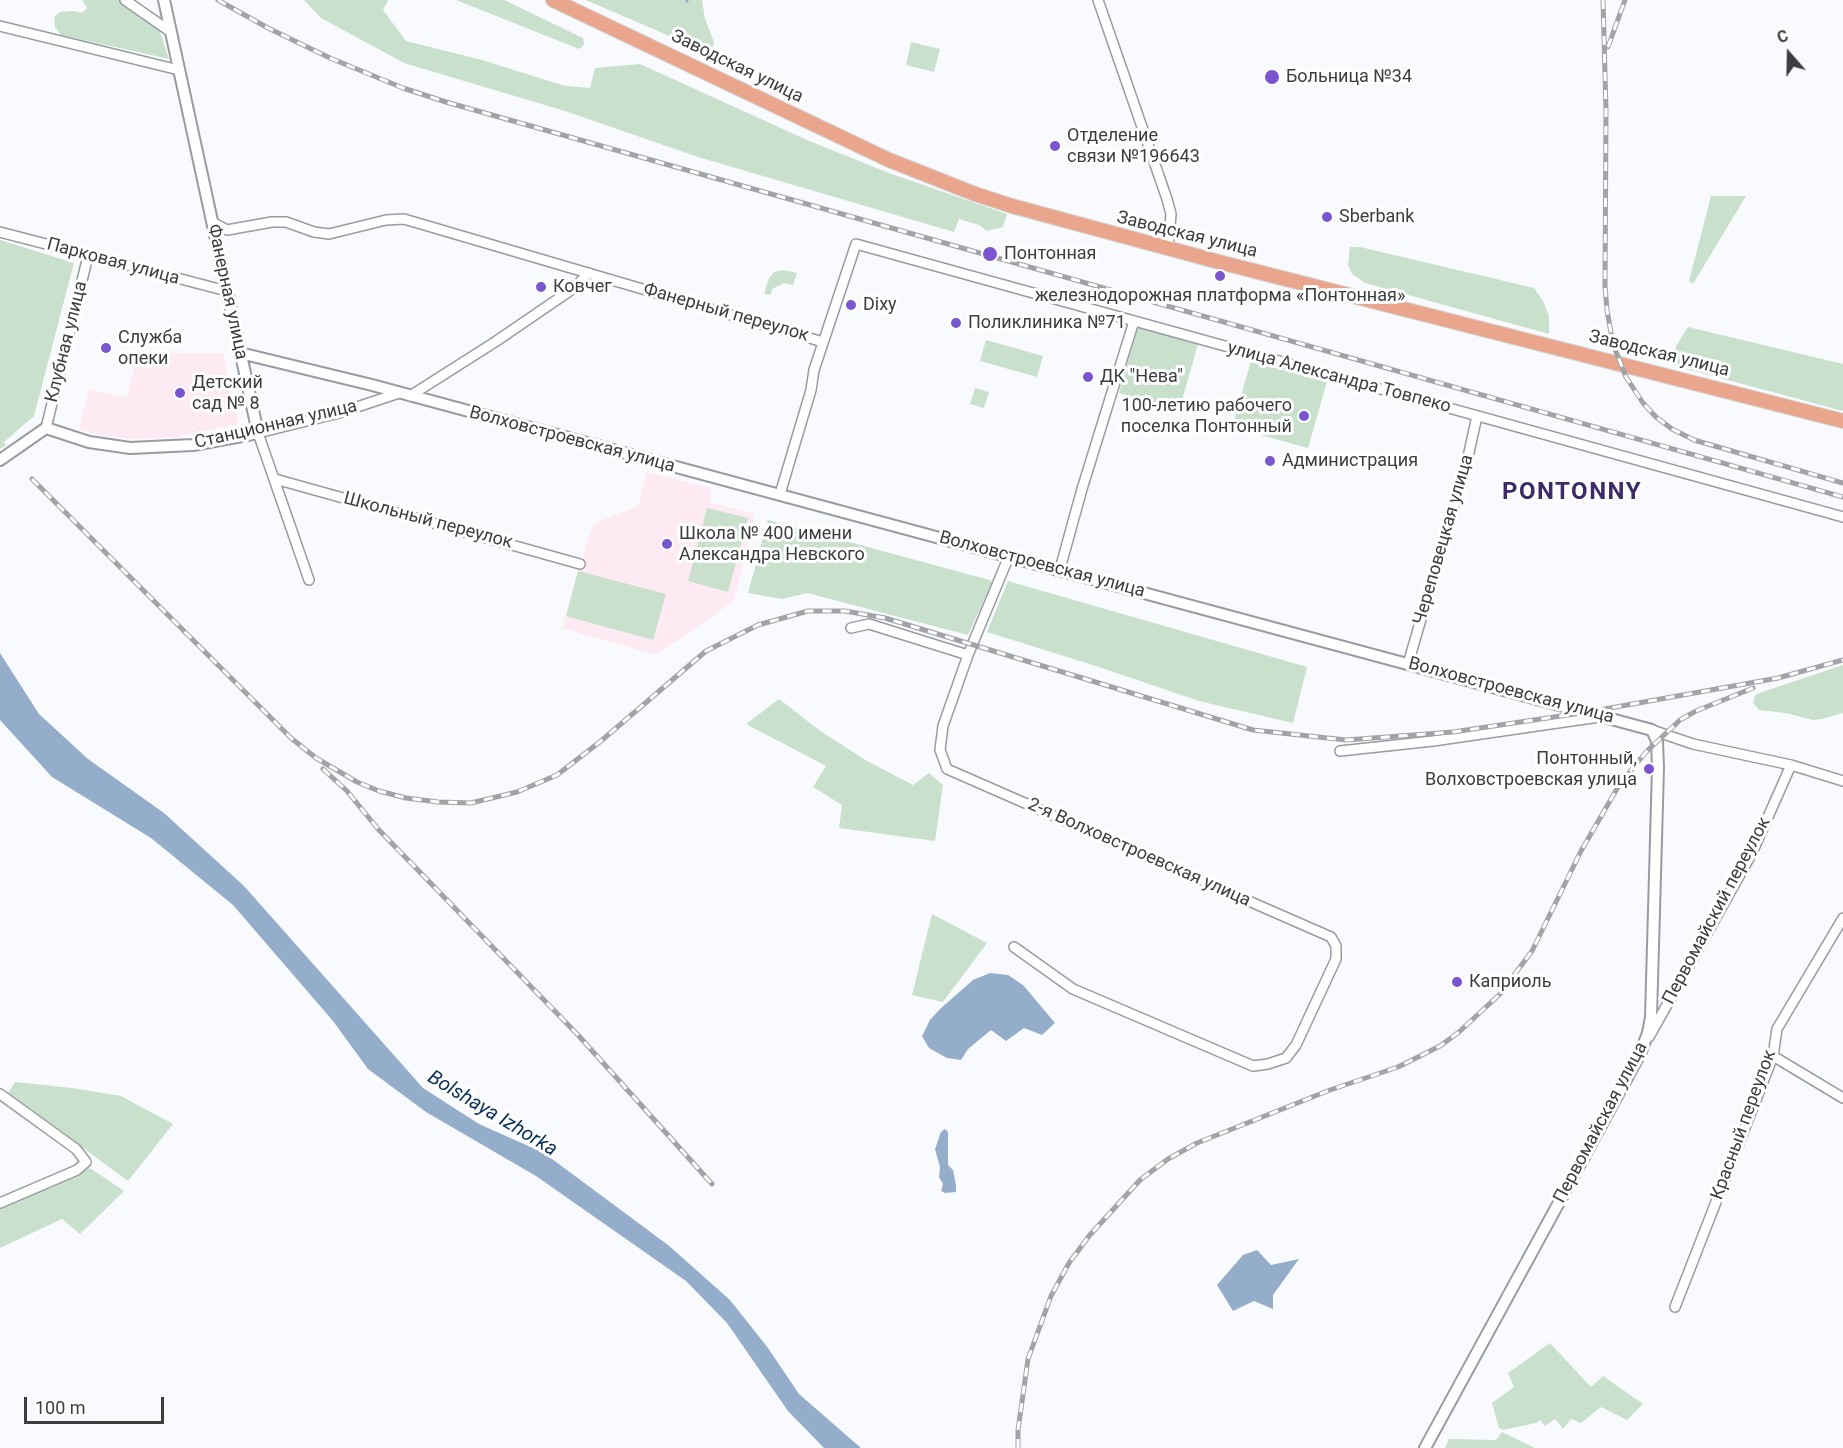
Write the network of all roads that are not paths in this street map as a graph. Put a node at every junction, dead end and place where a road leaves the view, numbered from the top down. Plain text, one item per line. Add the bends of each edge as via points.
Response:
1 (125, 0) edge
2 (164, 0) edge
3 (553, 0) edge
4 (1098, 0) edge
5 (0, 26) edge
6 (171, 32) junction
7 (179, 70) junction
8 (212, 222) junction
9 (0, 232) edge
10 (1168, 249) junction
11 (88, 256) junction
12 (588, 273) junction
13 (227, 291) junction
14 (1134, 321) junction
15 (823, 342) junction
16 (240, 353) junction
17 (399, 393) junction
18 (410, 396) junction
19 (1477, 416) junction
20 (1843, 421) edge
21 (46, 428) junction
22 (258, 433) junction
23 (0, 460) edge
24 (275, 479) junction
25 (780, 494) junction
26 (1843, 517) edge
27 (1009, 556) junction
28 (580, 564) dead end
29 (1060, 569) junction
30 (309, 580) dead end
31 (851, 628) dead end
32 (968, 655) junction
33 (1408, 664) junction
34 (1603, 716) junction
35 (1652, 730) junction
36 (1340, 751) dead end
37 (1791, 765) junction
38 (1843, 781) edge
39 (1843, 918) edge
40 (1014, 947) dead end
41 (1640, 1054) junction
42 (1773, 1056) junction
43 (0, 1094) edge
44 (1843, 1098) edge
45 (0, 1203) edge
46 (1675, 1307) dead end
47 (1425, 1448) edge

1 - 6 street
2 - 6 street, Фанерная улица
3 - 10 main road, Заводская улица via 936,179 1011,206
4 - 10 street via 1167,199 1171,214
5 - 7 street
6 - 7 street, Фанерная улица
7 - 8 street, Фанерная улица
8 - 12 street, Фанерный переулок via 227,230 286,222 329,234 404,219
8 - 13 street, Фанерная улица
9 - 11 street, Парковая улица
10 - 20 main road, Заводская улица
11 - 13 street, Парковая улица
11 - 21 street, Клубная улица
12 - 15 street, Фанерный переулок
12 - 18 street via 548,306
13 - 16 street, Фанерная улица
14 - 15 street, улица Александра Товпеко via 856,244
14 - 19 street, улица Александра Товпеко
14 - 29 street
15 - 25 street
16 - 17 street, Волховстроевская улица
16 - 22 street, Фанерная улица
17 - 18 street, Волховстроевская улица
17 - 22 street, Станционная улица
18 - 25 street, Волховстроевская улица
19 - 26 street, улица Александра Товпеко
19 - 33 street, Череповецкая улица
21 - 22 street, Станционная улица via 89,442 130,448 193,446
21 - 23 street
22 - 24 street, Фанерная улица
24 - 28 street, Школьный переулок
24 - 30 street, Фанерная улица
25 - 27 street, Волховстроевская улица
27 - 29 street, Волховстроевская улица
27 - 32 street
29 - 33 street, Волховстроевская улица
31 - 32 street via 869,624
32 - 40 street, 2-я Волховстроевская улица via 943,726 940,750 947,769 1330,937 1336,946 1336,959 1296,1045 1286,1058 1253,1066 1073,989
33 - 34 street, Волховстроевская улица
34 - 35 street, Волховстроевская улица
34 - 36 street
35 - 37 street, Волховстроевская улица via 1694,744
35 - 41 street, Первомайская улица via 1657,741 1658,768 1651,1017
37 - 38 street, Волховстроевская улица
37 - 41 street, Первомайский переулок via 1747,863
39 - 42 street, Красный переулок via 1777,1029
41 - 47 street, Первомайская улица
42 - 44 street
42 - 46 street, Красный переулок
43 - 45 street via 76,1149 86,1162 77,1170

